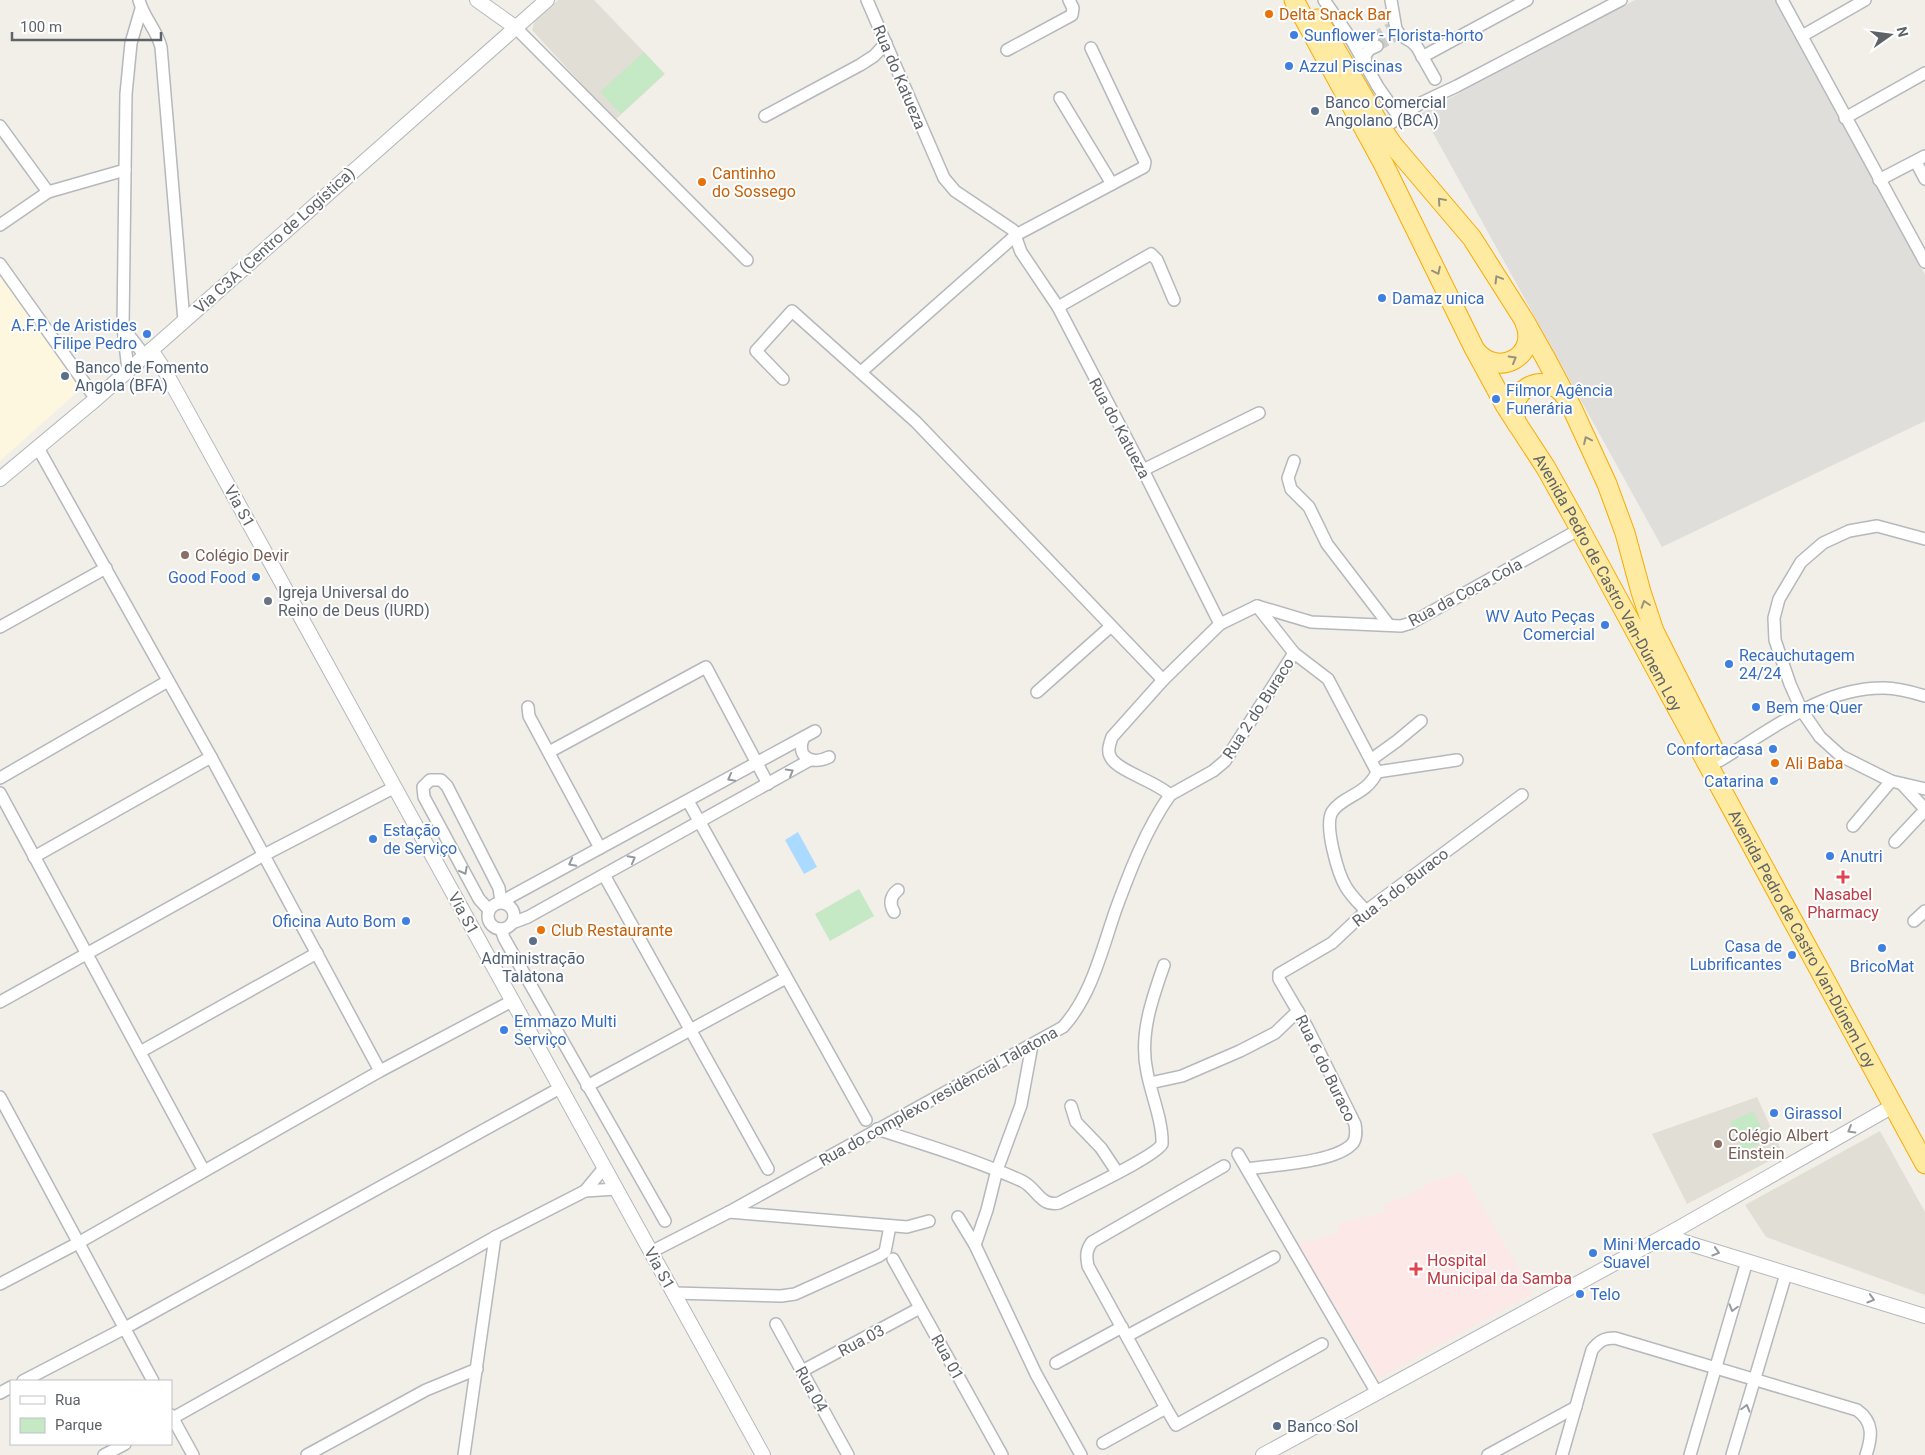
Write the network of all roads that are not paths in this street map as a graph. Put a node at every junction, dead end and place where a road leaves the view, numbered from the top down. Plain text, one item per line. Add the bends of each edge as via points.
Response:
1 (477, 0) edge
2 (547, 0) edge
3 (867, 0) edge
4 (1069, 0) edge
5 (1294, 0) edge
6 (1308, 0) edge
7 (1324, 0) edge
8 (1391, 0) edge
9 (1528, 0) edge
10 (1621, 0) edge
11 (1782, 0) edge
12 (1865, 0) edge
13 (140, 4) edge
14 (515, 27) junction
15 (1802, 36) junction
16 (1351, 39) junction
17 (886, 43) junction
18 (1091, 48) dead end
19 (1007, 50) dead end
20 (1422, 57) junction
21 (1366, 67) junction
22 (1925, 73) edge
23 (1435, 79) dead end
24 (1060, 98) dead end
25 (765, 116) dead end
26 (1399, 117) junction
27 (1845, 118) junction
28 (1379, 123) junction
29 (0, 126) edge
30 (1920, 159) edge
31 (126, 170) junction
32 (1925, 179) edge
33 (1879, 180) junction
34 (1112, 184) junction
35 (48, 192) junction
36 (0, 225) edge
37 (1016, 235) junction
38 (747, 260) dead end
39 (1925, 262) edge
40 (0, 264) edge
41 (1174, 300) dead end
42 (1058, 307) junction
43 (1524, 320) junction
44 (184, 321) junction
45 (123, 327) junction
46 (1474, 348) junction
47 (148, 353) junction
48 (128, 370) junction
49 (861, 372) junction
50 (783, 379) dead end
51 (1566, 396) junction
52 (96, 398) junction
53 (1259, 413) dead end
54 (1517, 425) junction
55 (38, 448) junction
56 (1294, 461) dead end
57 (1143, 470) junction
58 (0, 479) edge
59 (1580, 530) junction
60 (1924, 536) edge
61 (106, 568) junction
62 (1257, 606) junction
63 (1220, 624) junction
64 (1389, 625) junction
65 (0, 627) edge
66 (1110, 627) junction
67 (1294, 652) junction
68 (1163, 680) junction
69 (168, 681) junction
70 (1037, 692) dead end
71 (1925, 696) edge
72 (528, 707) dead end
73 (1802, 711) junction
74 (1421, 720) dead end
75 (816, 731) dead end
76 (804, 737) junction
77 (548, 752) junction
78 (828, 757) dead end
79 (211, 758) junction
80 (1372, 759) junction
81 (810, 760) junction
82 (1457, 760) dead end
83 (1719, 761) junction
84 (757, 764) junction
85 (1377, 772) junction
86 (0, 778) edge
87 (1897, 782) junction
88 (768, 784) junction
89 (395, 787) junction
90 (1925, 789) edge
91 (0, 793) edge
92 (1170, 795) junction
93 (1522, 795) dead end
94 (688, 801) junction
95 (1925, 810) edge
96 (700, 823) junction
97 (1853, 826) dead end
98 (1895, 842) dead end
99 (600, 848) junction
100 (264, 855) junction
101 (34, 857) junction
102 (604, 875) junction
103 (898, 890) dead end
104 (502, 903) junction
105 (489, 910) junction
106 (1366, 911) junction
107 (894, 912) dead end
108 (1925, 912) edge
109 (1914, 921) dead end
110 (512, 923) junction
111 (501, 929) junction
112 (87, 952) junction
113 (317, 954) junction
114 (1164, 965) dead end
115 (1279, 977) joint
116 (786, 978) junction
117 (512, 1001) junction
118 (0, 1002) edge
119 (1298, 1011) junction
120 (690, 1030) junction
121 (1032, 1045) junction
122 (140, 1052) junction
123 (380, 1071) junction
124 (1150, 1084) junction
125 (587, 1086) junction
126 (560, 1088) junction
127 (0, 1097) edge
128 (1071, 1106) dead end
129 (1893, 1106) junction
130 (866, 1120) dead end
131 (877, 1129) junction
132 (1925, 1139) edge
133 (1238, 1154) dead end
134 (1925, 1164) edge
135 (1224, 1166) dead end
136 (604, 1168) junction
137 (768, 1169) dead end
138 (1247, 1169) junction
139 (998, 1170) junction
140 (204, 1171) junction
141 (1116, 1172) junction
142 (616, 1189) junction
143 (585, 1191) junction
144 (729, 1212) junction
145 (958, 1217) dead end
146 (929, 1221) dead end
147 (665, 1222) dead end
148 (890, 1226) junction
149 (1672, 1232) junction
150 (495, 1237) junction
151 (78, 1243) junction
152 (975, 1245) junction
153 (651, 1252) junction
154 (1274, 1257) dead end
155 (893, 1259) dead end
156 (1747, 1261) junction
157 (1786, 1274) junction
158 (0, 1284) edge
159 (674, 1293) junction
160 (920, 1308) junction
161 (1925, 1316) edge
162 (776, 1324) dead end
163 (125, 1328) junction
164 (1124, 1332) junction
165 (1322, 1344) dead end
166 (1056, 1363) dead end
167 (1716, 1368) junction
168 (477, 1369) junction
169 (802, 1371) junction
170 (25, 1380) edge
171 (152, 1380) edge
172 (1754, 1380) junction
173 (1377, 1393) junction
174 (1576, 1407) junction
175 (1166, 1408) junction
176 (172, 1417) edge
177 (1103, 1443) dead end
178 (123, 1445) edge
179 (104, 1455) edge
180 (193, 1455) edge
181 (307, 1455) edge
182 (464, 1455) edge
183 (764, 1455) edge
184 (848, 1455) edge
185 (1002, 1455) edge
186 (1081, 1455) edge
187 (1263, 1455) edge
188 (1488, 1455) edge
189 (1562, 1455) edge
190 (1690, 1455) edge
191 (1732, 1455) edge
192 (1866, 1455) edge

1 - 14 street
2 - 14 street, Via C3A (Centro de Logística)
3 - 17 street, Rua do Katueza
4 - 19 street via 1072,15
5 -> 46 highway, Avenida Pedro de Castro Van-Dúnem Loy via 1384,165
6 - 28 highway, Avenida Pedro de Castro Van-Dúnem Loy
7 - 16 street
8 - 20 street via 1395,31 1412,42
9 - 20 street
10 - 26 street
11 - 15 street
12 - 15 street
13 - 31 street via 128,66
13 - 44 street via 161,47
14 - 38 street
14 - 44 street, Via C3A (Centro de Logística)
15 - 27 street
16 - 21 street
16 - 21 street via 1361,43 1375,42 1366,55
17 - 25 street via 860,65
17 - 37 street, Rua do Katueza via 944,178 955,192
18 - 34 street via 1145,162 1144,167
20 - 23 street
21 - 26 street
21 - 28 street
22 - 27 street
24 - 34 street
26 - 28 street
27 - 33 street
43 -> 28 highway, Avenida Pedro de Castro Van-Dúnem Loy via 1472,238 1393,145
29 - 35 street
30 - 32 street
30 - 33 street
31 - 35 street
31 - 45 street
33 - 39 street
34 - 37 street
35 - 36 street
37 - 42 street, Rua do Katueza via 1021,252
37 - 49 street
40 - 52 street
41 - 42 street via 1157,260 1151,254
42 - 57 street, Rua do Katueza
46 -> 43 highway via 1480,356 1492,362 1501,364 1514,360 1524,351 1527,342 1528,328
43 - 51 highway, Avenida Pedro de Castro Van-Dúnem Loy
44 - 47 street, Via C3A (Centro de Logística)
45 - 47 street
45 - 48 street
46 - 54 highway, Avenida Pedro de Castro Van-Dúnem Loy
47 - 48 street, Via C3A (Centro de Logística)
47 - 89 street, Via S1 via 165,371
48 - 52 street, Via C3A (Centro de Logística)
49 - 50 street via 792,311 756,350
49 - 66 street via 916,422
51 - 54 highway via 1551,385 1527,387 1514,407
83 -> 51 highway, Avenida Pedro de Castro Van-Dúnem Loy via 1654,631 1618,514
52 - 55 street, Via C3A (Centro de Logística)
53 - 57 street
54 - 59 highway, Avenida Pedro de Castro Van-Dúnem Loy via 1546,468
55 - 58 street, Via C3A (Centro de Logística)
55 - 61 street
56 - 64 street via 1288,478 1291,489 1308,507 1328,544
57 - 63 street, Rua do Katueza
59 - 64 street, Rua da Coca Cola via 1411,623
59 - 129 highway, Avenida Pedro de Castro Van-Dúnem Loy
60 - 73 street via 1877,526 1849,531 1823,543 1801,562 1779,599 1774,618 1775,640
61 - 65 street
61 - 69 street
62 - 63 street
62 - 64 street, Rua da Coca Cola via 1311,622
62 - 67 street
63 - 68 street
66 - 68 street
66 - 70 street
67 - 80 street via 1328,679
67 - 92 street, Rua 2 do Buraco via 1224,761 1213,771
68 - 92 street via 1112,736 1109,747 1110,756 1117,765
69 - 79 street
69 - 86 street
71 - 73 street via 1884,688 1862,690 1834,695
72 - 77 street via 529,716
73 - 83 street
73 - 87 street via 1820,737 1841,756
74 - 80 street
75 - 76 street
76 - 81 street via 801,746
76 - 84 street
77 - 84 street via 706,666
77 - 99 street
78 - 81 street
79 - 100 street
79 - 101 street
80 - 85 street
88 -> 81 street
82 - 85 street
83 - 132 highway, Avenida Pedro de Castro Van-Dúnem Loy
84 - 88 street
84 -> 94 street
85 - 106 street via 1364,790 1332,811 1330,817 1331,840 1340,875 1346,888
87 - 90 street
87 - 95 street
87 - 97 street
88 - 96 street
89 - 100 street
89 - 117 street, Via S1
91 - 101 street
92 - 121 street, Rua do complexo residêncial Talatona via 1137,856 1099,963 1077,1007 1063,1027
93 - 106 street, Rua 5 do Buraco
94 - 96 street
94 - 99 street
95 - 98 street
102 -> 96 street
96 - 116 street
99 -> 104 street
100 - 112 street
100 - 113 street
101 - 112 street
102 - 110 street
102 - 120 street
103 - 107 street via 891,898
104 - 105 street via 494,904
104 -> 105 street via 499,888 444,782 435,779 426,783 424,797 479,899
104 - 110 street via 512,909
105 - 111 street via 489,921 493,927
106 - 115 street, Rua 5 do Buraco via 1332,943 1286,969
108 - 109 street
110 - 111 street
111 - 125 street
112 - 118 street
112 - 122 street
113 - 122 street
113 - 123 street
114 - 124 street via 1146,1029 1144,1054
115 - 119 street, Rua 6 do Buraco
116 - 120 street
116 - 130 street
117 - 123 street
117 - 126 street, Via S1
119 - 124 street via 1275,1033 1240,1052 1182,1076
119 - 138 street, Rua 6 do Buraco via 1355,1124 1356,1136 1352,1143 1325,1158
120 - 125 street
120 - 137 street
121 - 131 street, Rua do complexo residêncial Talatona
121 - 139 street via 1021,1105
122 - 140 street
123 - 140 street
124 - 141 street via 1162,1139 1159,1149
125 - 147 street
126 - 136 street, Via S1
126 - 163 street
127 - 151 street
128 - 141 street via 1076,1122 1101,1148
129 - 134 highway, Avenida Pedro de Castro Van-Dúnem Loy
129 -> 149 street
131 - 139 street
131 - 144 street, Rua do complexo residêncial Talatona
133 - 138 street
135 - 164 street via 1092,1242 1088,1248 1088,1266
136 - 142 street, Via S1
136 - 143 street
138 - 173 street
139 - 141 street via 1030,1185 1046,1203 1052,1204
139 - 152 street
140 - 151 street
142 - 143 street
142 - 153 street, Via S1
143 - 150 street
144 - 148 street
144 - 153 street, Rua do complexo residêncial Talatona
145 - 152 street
146 - 148 street
148 - 159 street via 885,1252 795,1294
149 -> 156 street via 1681,1241
149 - 173 street
150 - 168 street
150 - 176 street
151 - 158 street
151 - 163 street
152 - 186 street via 1036,1374
153 - 159 street, Via S1
154 - 164 street
155 - 160 street, Rua 01
156 - 157 street
156 -> 167 street
157 -> 161 street
157 - 172 street
159 - 183 street, Via S1
160 - 169 street, Rua 03
160 - 185 street, Rua 01
162 - 169 street, Rua 04
163 - 170 street
163 - 171 street
164 - 166 street
164 - 175 street
165 - 175 street via 1176,1426
167 - 172 street
167 - 174 street via 1606,1338 1592,1350
167 - 190 street
168 - 181 street via 426,1390
168 - 182 street
169 - 184 street, Rua 04
191 -> 172 street
172 - 192 street via 1857,1410 1870,1424
173 - 187 street
174 - 188 street
174 - 189 street
175 - 177 street
176 - 180 street
178 - 179 street

